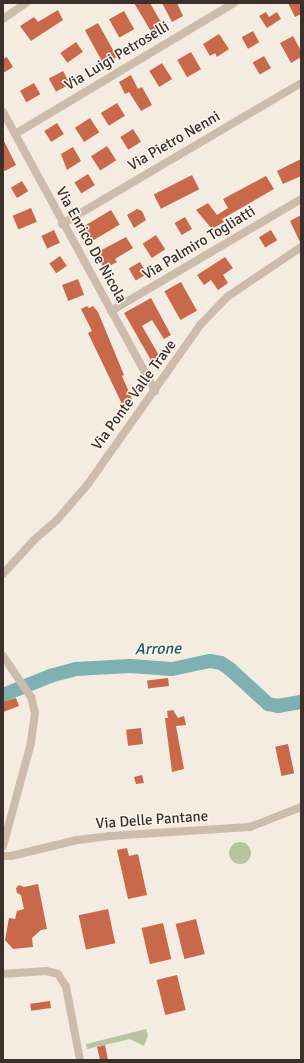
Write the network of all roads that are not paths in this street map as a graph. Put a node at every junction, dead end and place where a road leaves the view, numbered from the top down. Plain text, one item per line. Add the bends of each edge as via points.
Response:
1 (26, 3) edge
2 (234, 3) edge
3 (3, 19) edge
4 (301, 83) edge
5 (3, 112) edge
6 (15, 134) junction
7 (301, 199) edge
8 (62, 224) junction
9 (301, 247) edge
10 (111, 311) junction
11 (155, 391) junction
12 (3, 574) edge
13 (3, 656) edge
14 (301, 807) edge
15 (3, 846) edge
16 (3, 856) edge
17 (3, 974) edge
18 (80, 1060) edge

1 - 3 street
2 - 6 street, Via Luigi Petroselli
4 - 8 street, Via Pietro Nenni
5 - 6 street, Via Enrico De Nicola
6 - 8 street, Via Enrico De Nicola
7 - 10 street, Via Palmiro Togliatti
8 - 10 street, Via Enrico De Nicola
9 - 11 street, Via Ponte Valle Trave via 227,296 200,326
10 - 11 street, Via Enrico De Nicola
11 - 12 street, Via Ponte Valle Trave via 78,496 58,520 34,540
13 - 15 street via 29,695 35,709 34,731
14 - 16 street, Via Delle Pantane via 255,826 85,839
17 - 18 street via 46,971 58,974 66,987

